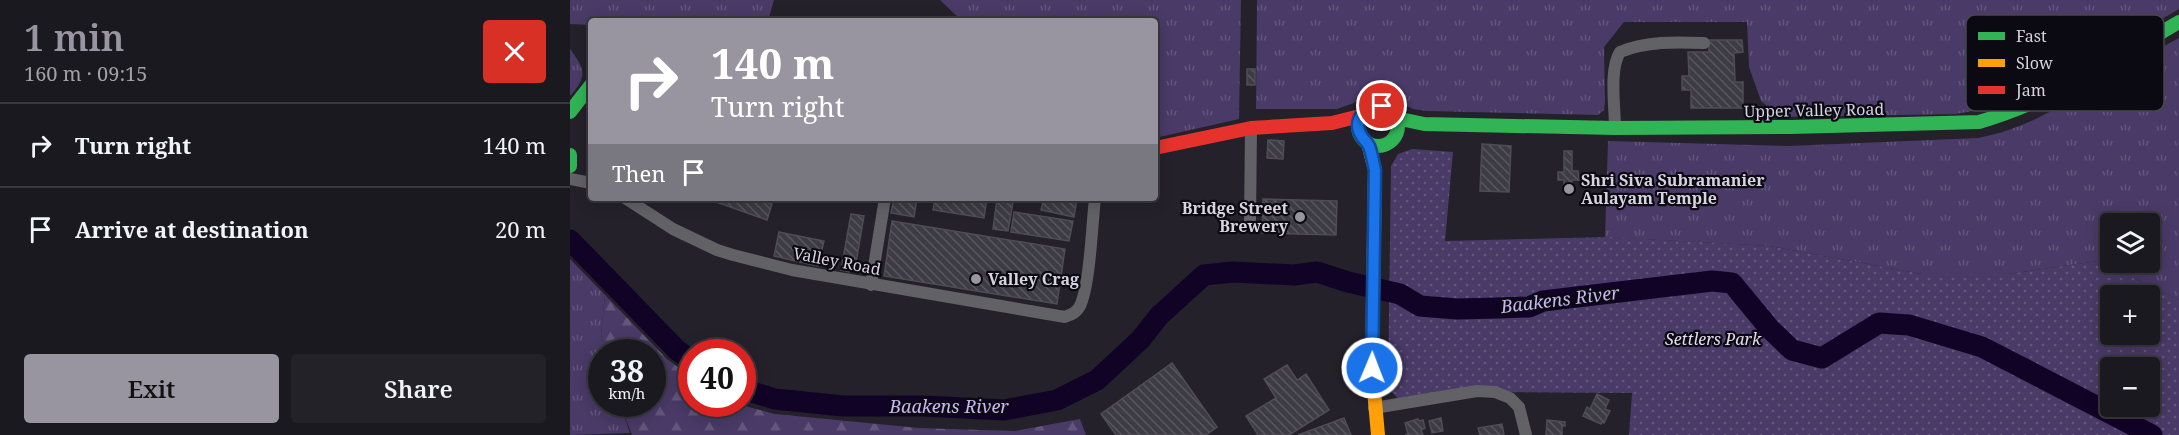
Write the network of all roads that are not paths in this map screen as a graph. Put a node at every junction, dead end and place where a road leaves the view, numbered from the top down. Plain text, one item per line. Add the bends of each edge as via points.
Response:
1 (2179, 22) edge
2 (2164, 31) edge
3 (1704, 42) dead end
4 (588, 89) edge
5 (573, 110) edge
6 (2017, 111) edge
7 (1360, 116) junction
8 (1332, 123) junction
9 (1396, 124) junction
10 (570, 125) edge
11 (1251, 128) junction
12 (1615, 128) junction
13 (1359, 131) junction
14 (1368, 143) junction
15 (1386, 144) junction
16 (1158, 147) edge
17 (570, 155) edge
18 (570, 166) edge
19 (1375, 170) junction
20 (570, 179) edge
21 (588, 182) edge
22 (630, 201) edge
23 (885, 201) edge
24 (1095, 201) edge
25 (1250, 222) dead end
26 (871, 285) junction
27 (1374, 408) junction
28 (1378, 435) edge
29 (1526, 435) edge

1 - 2 street, Upper Valley Road
3 - 12 street via 1662,43 1620,52 1614,75
4 - 5 street
5 - 10 street
6 - 12 street, Upper Valley Road via 1979,122
7 - 8 street
7 - 9 street via 1369,108 1382,106 1392,112
7 - 13 street
8 - 11 street
8 - 13 street
9 - 12 street, Upper Valley Road
9 - 15 street via 1394,136
11 - 16 street
11 - 25 street
13 - 14 street
14 - 15 street
14 - 19 street
15 - 19 street
17 - 18 street
19 - 27 street
20 - 21 street
22 - 26 street, Valley Road via 673,229 717,250
23 - 26 street
24 - 26 street, Valley Road via 1085,286 1075,313 1057,316
27 - 28 street
27 - 29 street via 1477,391 1495,392 1519,407

